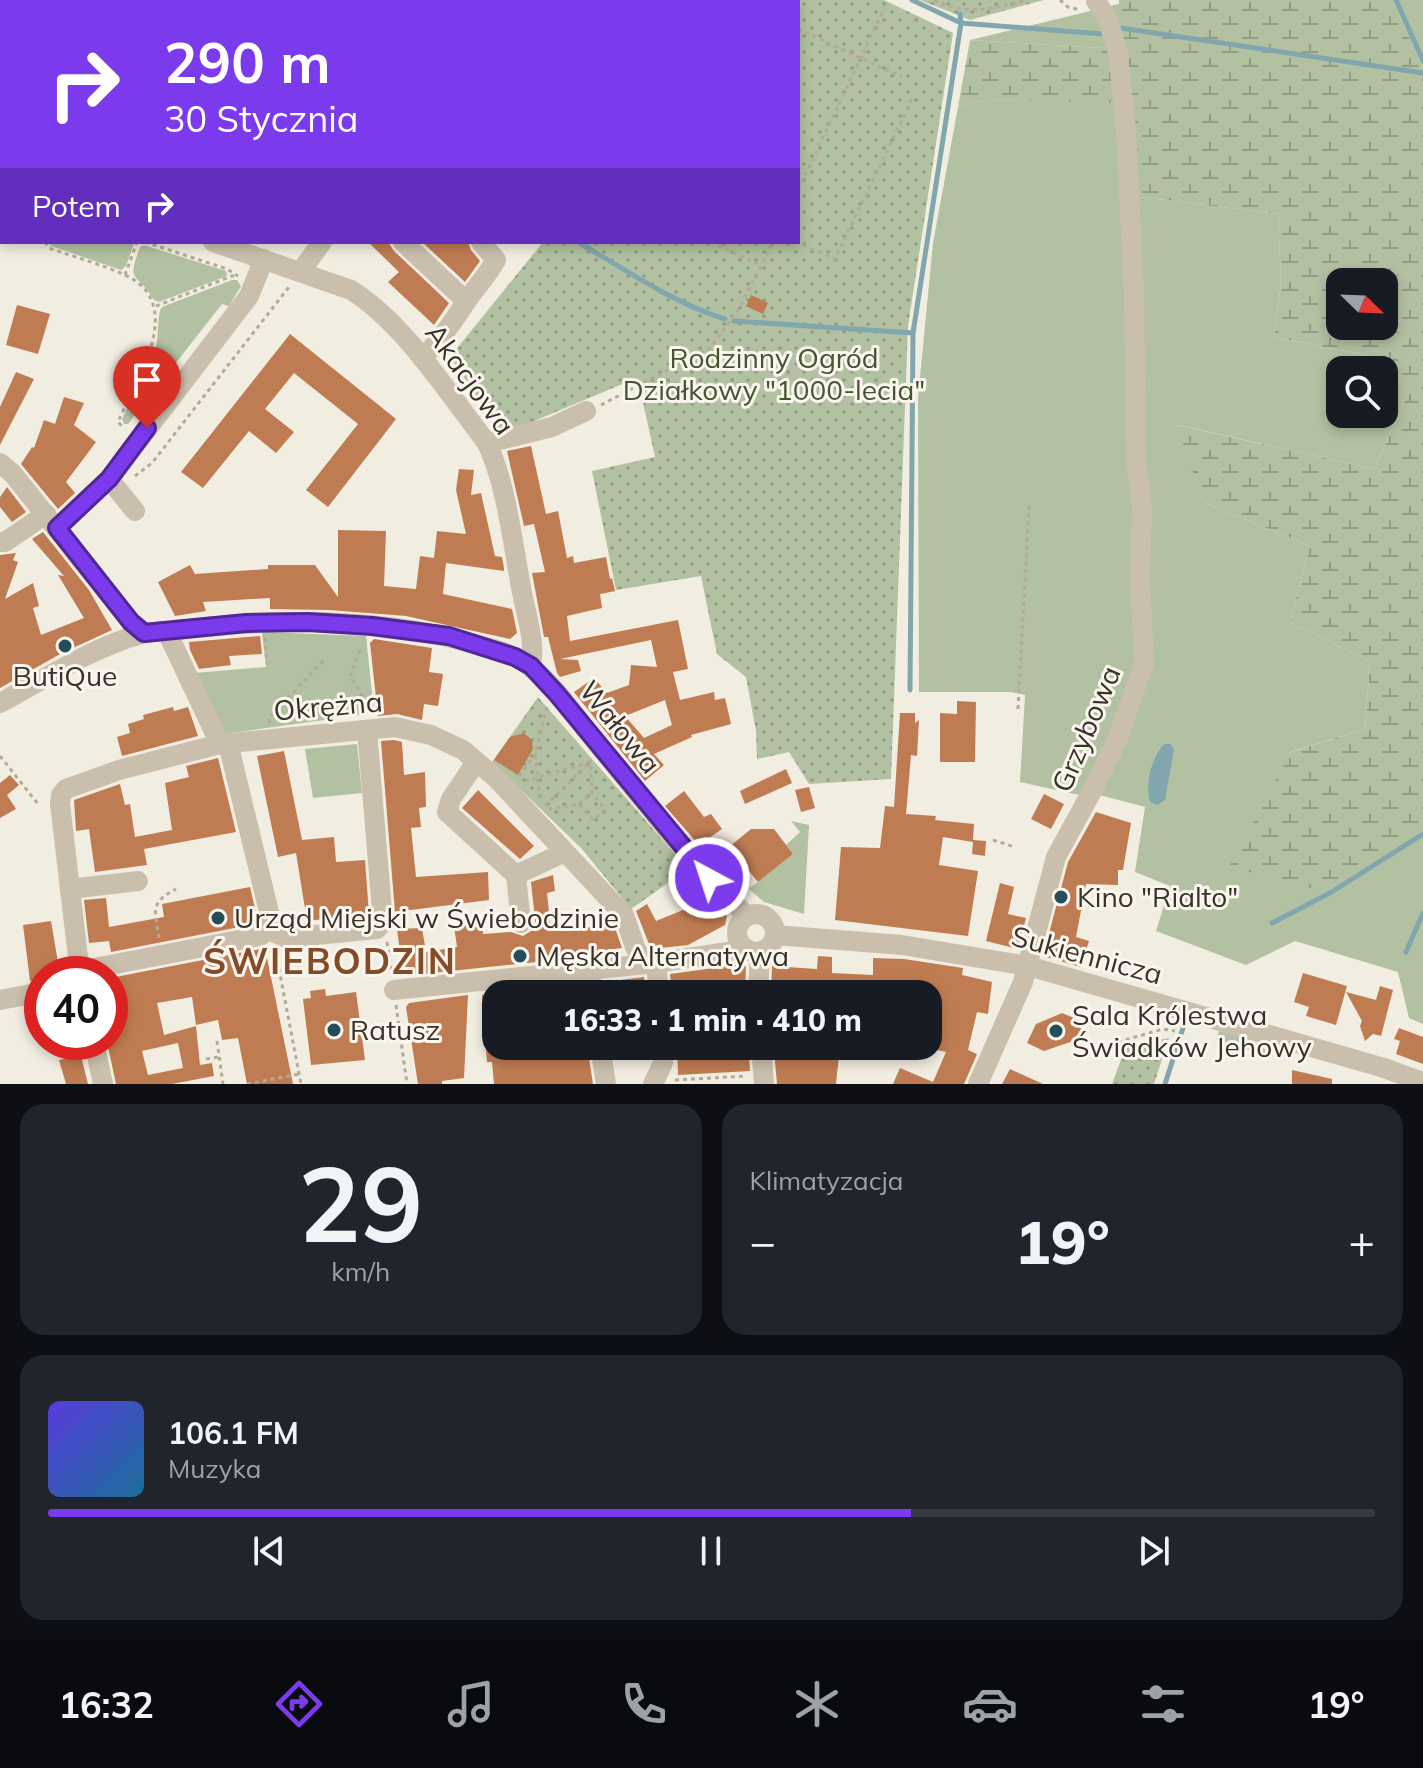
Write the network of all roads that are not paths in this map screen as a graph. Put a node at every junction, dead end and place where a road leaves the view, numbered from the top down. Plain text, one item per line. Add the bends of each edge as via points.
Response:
1 (1096, 1) edge
2 (219, 244) edge
3 (321, 244) edge
4 (405, 244) edge
5 (483, 244) edge
6 (264, 259) junction
7 (301, 271) junction
8 (466, 301) junction
9 (422, 358) junction
10 (586, 411) road end
11 (487, 443) junction
12 (0, 463) edge
13 (112, 483) junction
14 (135, 511) dead end
15 (51, 521) junction
16 (0, 542) edge
17 (167, 632) junction
18 (144, 633) junction
19 (531, 666) junction
20 (0, 703) edge
21 (367, 730) junction
22 (227, 743) junction
23 (476, 762) junction
24 (565, 852) junction
25 (516, 875) junction
26 (138, 881) dead end
27 (70, 889) junction
28 (747, 916) junction
29 (521, 923) dead end
30 (271, 932) junction
31 (775, 935) junction
32 (754, 950) junction
33 (78, 956) edge
34 (128, 961) edge
35 (653, 963) junction
36 (1028, 966) junction
37 (586, 968) junction
38 (589, 980) edge
39 (656, 980) edge
40 (757, 980) edge
41 (394, 990) dead end
42 (24, 995) edge
43 (0, 1000) edge
44 (98, 1060) edge
45 (602, 1060) edge
46 (663, 1060) edge
47 (762, 1060) edge
48 (764, 1080) edge
49 (1423, 1082) edge
50 (103, 1084) edge
51 (606, 1084) edge
52 (653, 1084) edge
53 (978, 1084) edge

1 - 36 street, Grzybowa via 1108,20 1120,66 1131,210 1144,663 1118,738 1051,870
2 - 6 street, Akacjowa
3 - 7 street
4 - 8 street
5 - 8 street via 496,260
6 - 7 street, Akacjowa
6 - 13 street via 246,282 240,309
7 - 9 street, Akacjowa via 369,301
8 - 9 street via 443,338
9 - 11 street, Akacjowa
10 - 11 street via 552,427
11 - 19 street, Akacjowa via 501,484 532,647
12 - 15 street
13 - 14 street
13 - 15 street
15 - 16 street
15 - 18 street
17 - 18 street, Wałowa
17 - 19 street, Wałowa via 263,623 372,626 449,636
17 - 22 street
18 - 20 street, Wałowa via 111,644
19 - 28 street, Wałowa via 694,862
21 - 22 street, Okrężna
21 - 23 street, Okrężna via 395,727 431,735
21 - 30 street via 382,925 286,938
22 - 27 street, Okrężna via 66,789 61,795
22 - 30 street
23 - 24 street, Okrężna
23 - 25 street via 447,812
24 - 25 street
24 - 35 street, Okrężna via 624,915 641,958
25 - 29 street
26 - 27 street
27 - 33 street
28 - 31 street via 766,916
28 - 32 street via 740,924 739,942
30 - 34 street
31 - 32 street via 769,947
31 - 36 street, Sukiennicza via 902,945
32 - 35 street
32 - 40 street
35 - 37 street
35 - 39 street
36 - 49 street, Sukiennicza
36 - 53 street, Grzybowa
37 - 38 street
37 - 41 street
42 - 43 street
44 - 50 street
45 - 51 street
46 - 52 street
47 - 48 street

